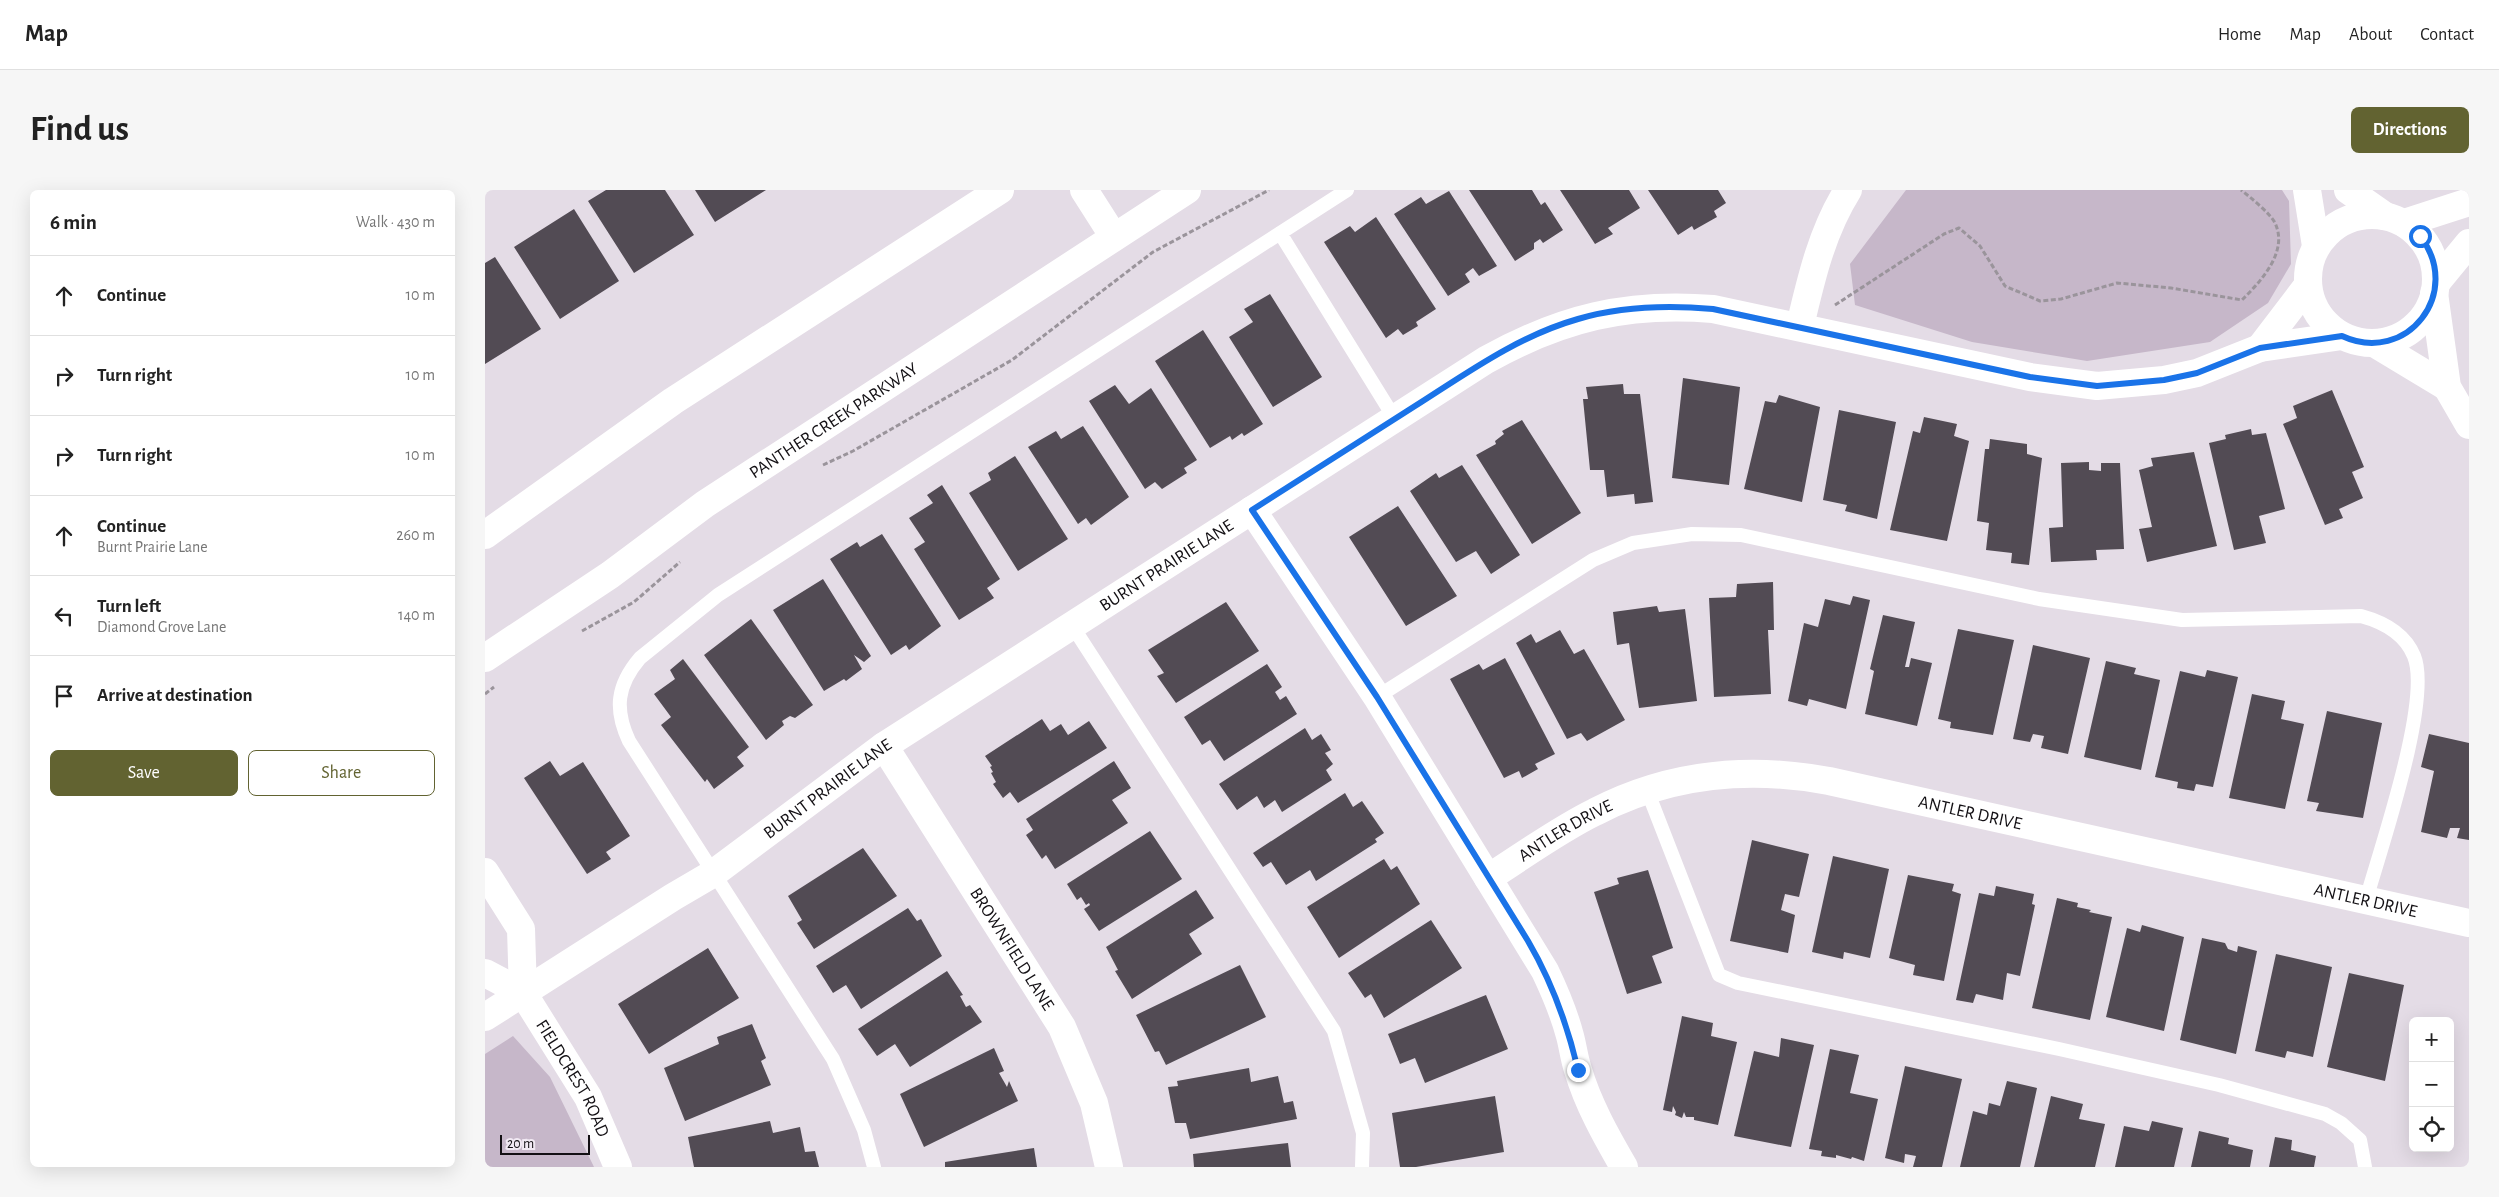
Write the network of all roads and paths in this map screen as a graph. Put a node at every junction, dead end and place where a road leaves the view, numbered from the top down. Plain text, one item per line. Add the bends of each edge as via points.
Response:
1 (1000, 190) edge
2 (1084, 190) edge
3 (1187, 190) edge
4 (1269, 190) edge
5 (1347, 190) edge
6 (1848, 190) edge
7 (2241, 190) edge
8 (2307, 190) edge
9 (2348, 190) edge
10 (2469, 202) edge
11 (2395, 220) junction
12 (1280, 233) junction
13 (1114, 237) junction
14 (2469, 243) edge
15 (2316, 246) junction
16 (2308, 285) junction
17 (2435, 288) junction
18 (1800, 326) junction
19 (2342, 336) junction
20 (2374, 343) junction
21 (2260, 348) junction
22 (2447, 388) junction
23 (1395, 419) junction
24 (2469, 425) edge
25 (817, 467) dead end
26 (1252, 510) junction
27 (485, 535) edge
28 (684, 558) dead end
29 (1073, 627) junction
30 (575, 636) dead end
31 (485, 658) edge
32 (501, 682) dead end
33 (485, 694) edge
34 (1377, 697) junction
35 (884, 746) junction
36 (1647, 790) junction
37 (485, 872) edge
38 (714, 873) junction
39 (1488, 878) junction
40 (2366, 900) junction
41 (2469, 923) edge
42 (485, 973) edge
43 (523, 993) junction
44 (485, 1017) edge
45 (618, 1167) edge
46 (874, 1167) edge
47 (1109, 1167) edge
48 (1362, 1167) edge
49 (1624, 1167) edge
50 (2365, 1167) edge

1 - 27 street via 673,401
2 - 13 street
3 - 13 street, PANTHER CREEK PARKWAY
4 - 25 path via 1153,252 1012,360 853,451
5 - 12 lane
6 - 18 street via 1828,228 1817,259
7 - 18 path via 2275,222 2277,240 2276,253 2265,277 2242,300 2117,282 2061,299 2040,301 2005,286 1980,246 1959,228 1944,234
8 - 15 street
9 - 11 street
10 - 11 street
11 - 15 street via 2365,215 2346,220 2329,231
11 - 17 street via 2420,236 2431,253
12 - 23 lane
12 - 38 lane via 718,595 640,658 631,669 619,700 620,722
13 - 31 street, PANTHER CREEK PARKWAY via 705,504 610,574
14 - 17 street
15 - 16 street via 2309,265
16 - 19 street via 2318,313
16 - 21 street
17 - 20 street via 2427,312 2414,327 2396,338
17 - 22 street
18 - 21 street, BURNT PRAIRIE LANE via 2030,377 2097,386 2197,373
18 - 23 street, BURNT PRAIRIE LANE via 1713,309 1679,306 1637,308 1579,319 1516,344
19 - 20 street
19 - 21 street, BURNT PRAIRIE LANE
20 - 22 street
22 - 24 street
23 - 26 street, BURNT PRAIRIE LANE
26 - 29 street, BURNT PRAIRIE LANE
26 - 34 street
28 - 30 path via 634,602
29 - 35 street, BURNT PRAIRIE LANE
29 - 48 lane via 1335,1031 1363,1133
32 - 33 path
34 - 39 street
34 - 40 lane via 1593,560 1633,543 1692,534 1741,536 2039,599 2182,620 2361,616 2378,621 2404,640 2414,656 2419,678 2407,756
35 - 38 street, BURNT PRAIRIE LANE
35 - 47 street, BROWNFIELD LANE via 1062,1027 1094,1103
36 - 39 street, ANTLER DRIVE via 1594,812
36 - 40 street, ANTLER DRIVE via 1707,776 1745,773 1799,775
36 - 50 lane via 1719,975 1739,982 2219,1085 2325,1114 2360,1140
37 - 43 street, FIELDCREST ROAD via 521,928
38 - 43 street, BURNT PRAIRIE LANE
38 - 46 lane via 833,1059 864,1130
39 - 49 street via 1545,971 1559,1003 1590,1100
40 - 41 street, ANTLER DRIVE
42 - 43 street
43 - 44 street, BURNT PRAIRIE LANE
43 - 45 street, FIELDCREST ROAD via 587,1097

